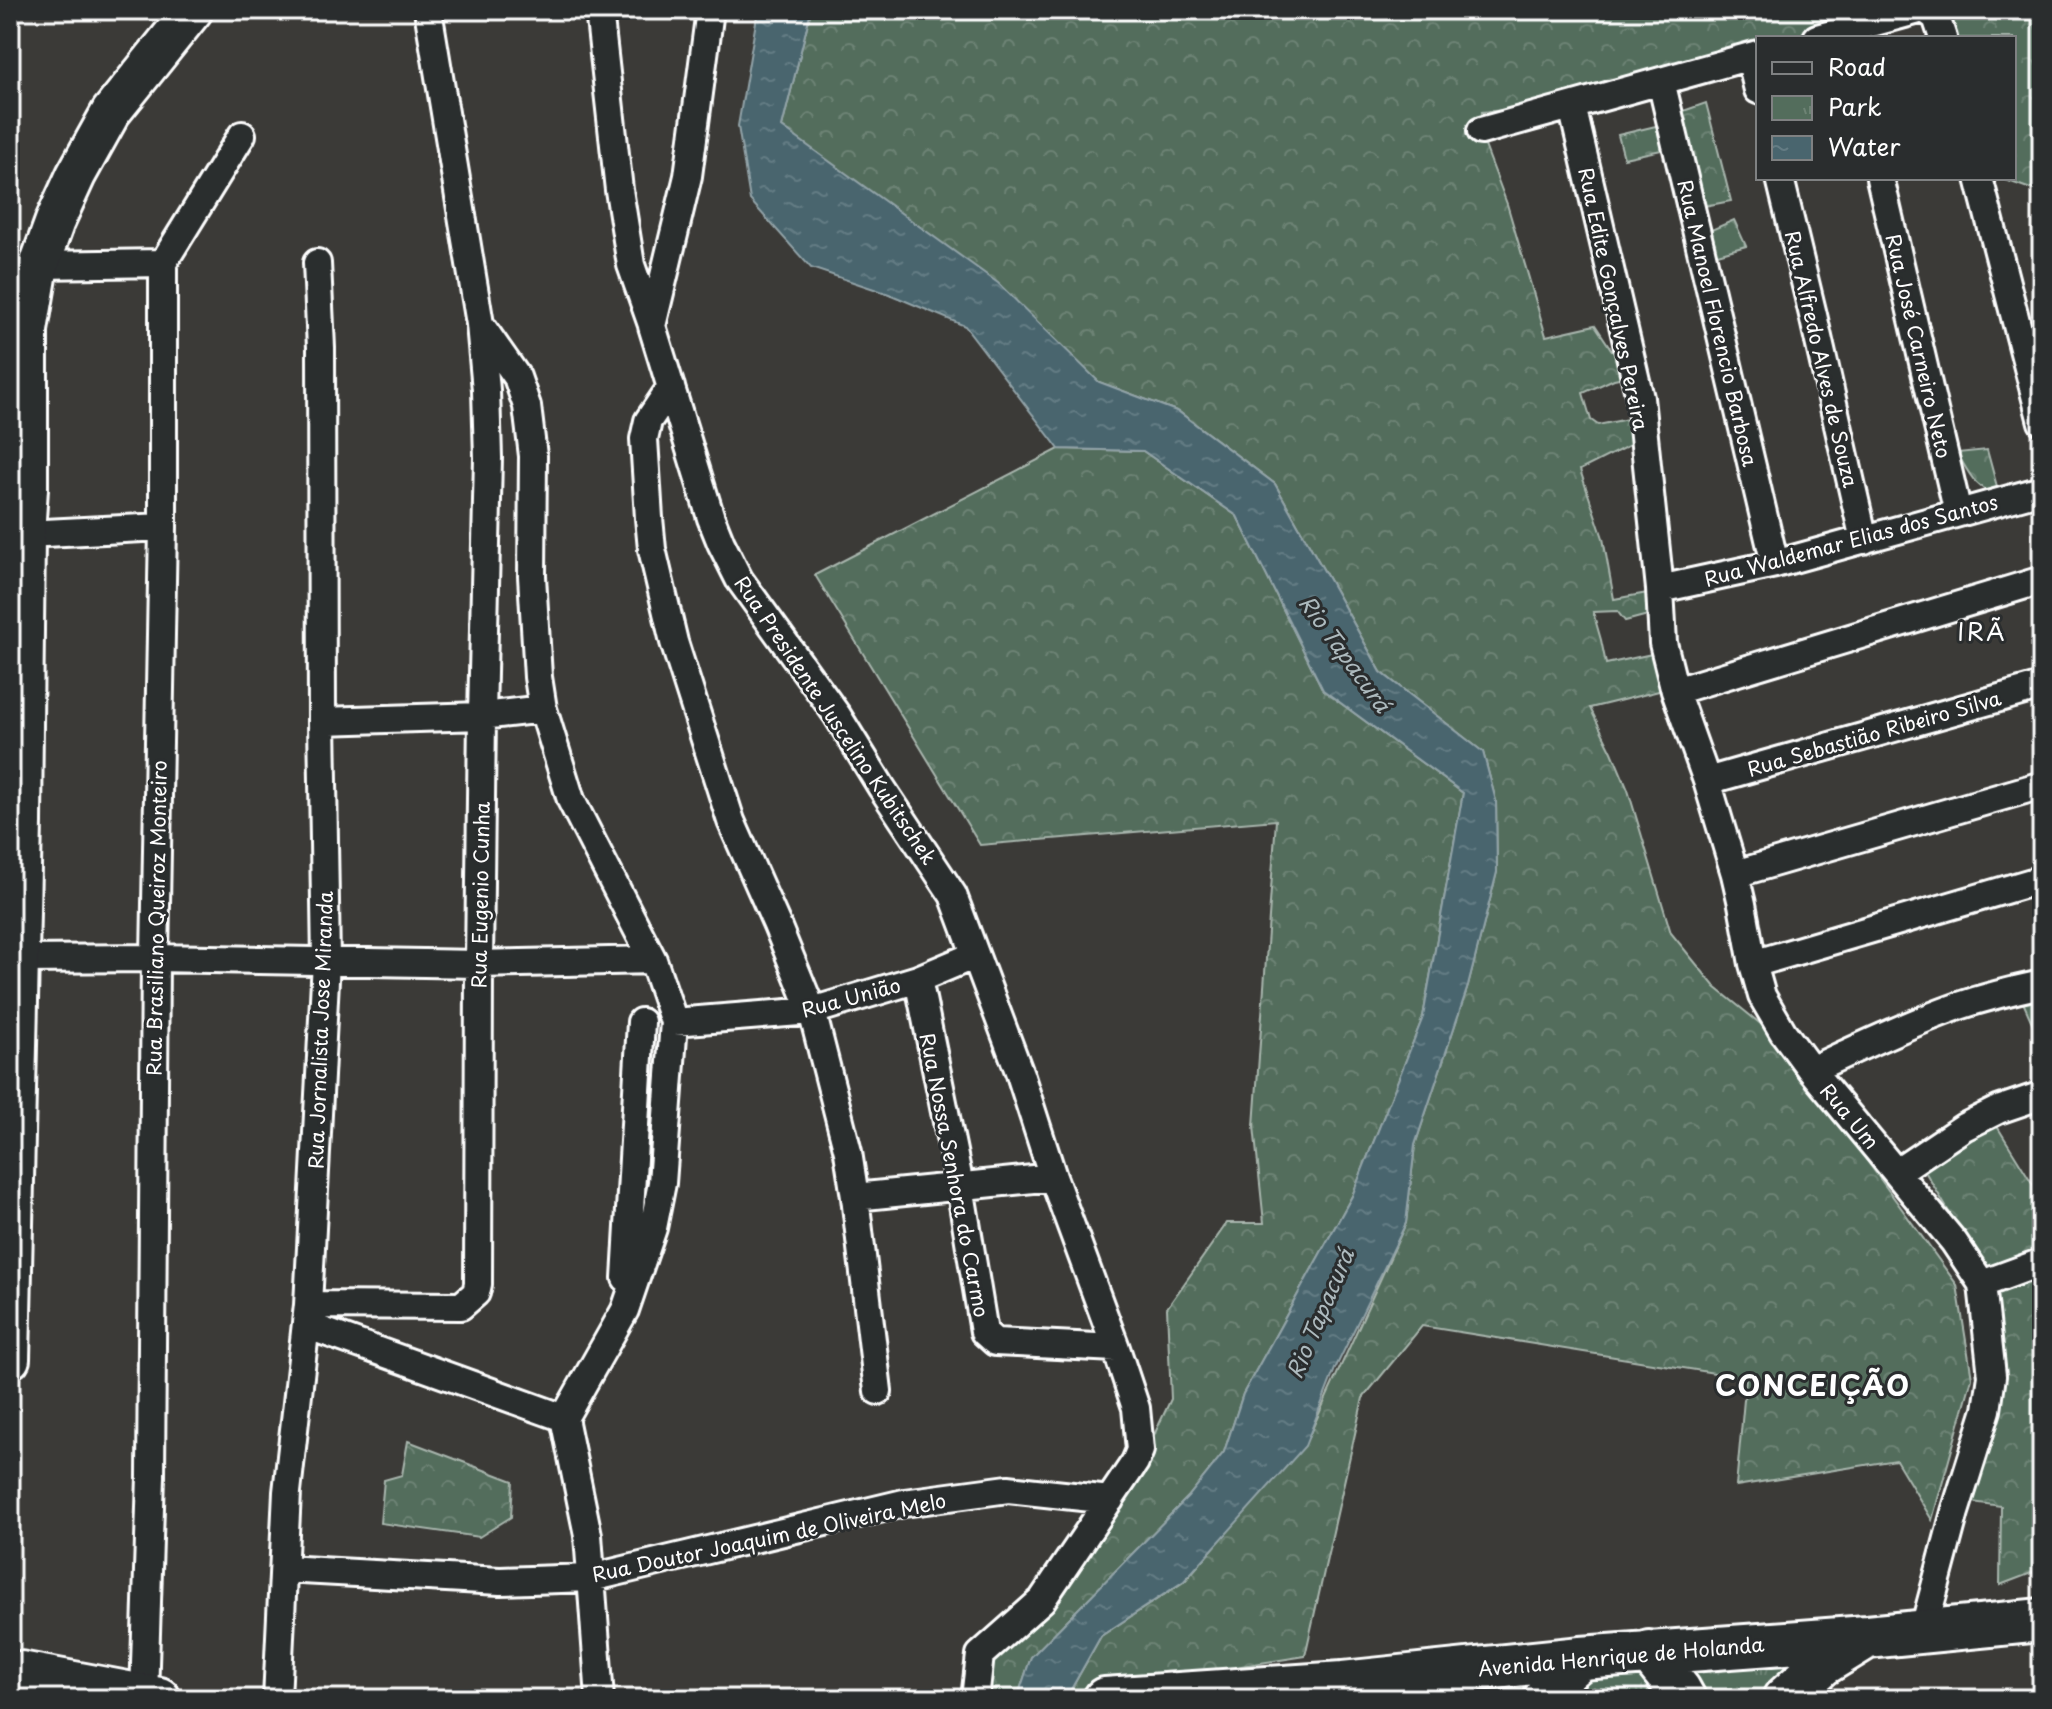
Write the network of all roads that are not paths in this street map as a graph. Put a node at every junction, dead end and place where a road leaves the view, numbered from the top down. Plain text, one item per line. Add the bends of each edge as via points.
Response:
1 (193, 10) edge
2 (428, 10) edge
3 (599, 10) edge
4 (710, 10) edge
5 (1918, 10) edge
6 (1926, 10) edge
7 (1847, 34) edge
8 (1942, 36) edge
9 (1754, 55) edge
10 (1661, 81) junction
11 (1572, 106) junction
12 (1481, 131) dead end
13 (242, 135) dead end
14 (1780, 180) edge
15 (1880, 180) edge
16 (1980, 180) edge
17 (163, 263) junction
18 (317, 263) dead end
19 (39, 265) junction
20 (480, 324) junction
21 (652, 326) junction
22 (671, 387) junction
23 (2042, 422) edge
24 (19, 484) edge
25 (2042, 490) edge
26 (1958, 513) junction
27 (163, 527) junction
28 (25, 534) junction
29 (1864, 540) junction
30 (1775, 564) junction
31 (2042, 580) edge
32 (1660, 589) junction
33 (2042, 686) edge
34 (1675, 691) junction
35 (543, 709) junction
36 (482, 716) junction
37 (322, 721) junction
38 (1707, 781) junction
39 (2042, 785) edge
40 (16, 822) edge
41 (1735, 874) junction
42 (2042, 879) edge
43 (975, 955) junction
44 (155, 958) junction
45 (19, 959) junction
46 (653, 960) junction
47 (326, 961) junction
48 (479, 964) junction
49 (1753, 964) junction
50 (918, 979) junction
51 (2042, 984) edge
52 (812, 1011) junction
53 (641, 1022) dead end
54 (674, 1022) junction
55 (1811, 1070) junction
56 (2042, 1095) edge
57 (1897, 1172) junction
58 (1053, 1177) junction
59 (960, 1186) junction
60 (855, 1197) junction
61 (2042, 1262) edge
62 (1982, 1284) junction
63 (625, 1310) junction
64 (307, 1315) junction
65 (1116, 1348) junction
66 (10, 1359) edge
67 (878, 1391) dead end
68 (564, 1418) junction
69 (1110, 1500) junction
70 (284, 1569) junction
71 (591, 1578) junction
72 (2042, 1620) edge
73 (1923, 1632) junction
74 (1867, 1637) junction
75 (1649, 1652) junction
76 (1581, 1658) junction
77 (10, 1679) edge
78 (1343, 1683) junction
79 (151, 1698) edge
80 (1118, 1698) edge
81 (83, 1699) edge
82 (277, 1699) edge
83 (600, 1699) edge
84 (975, 1699) edge
85 (1382, 1699) edge
86 (1545, 1699) edge
87 (1684, 1699) edge
88 (1784, 1699) edge

1 - 19 street via 111,112 76,175
2 - 20 street, Rua Eugenio Cunha
3 - 21 street via 631,265
4 - 21 street via 688,176
5 - 7 street
6 - 8 street via 1936,17
9 - 10 street
10 - 11 street
10 - 30 street, Rua Manoel Florencio Barbosa
11 - 12 street
11 - 32 street, Rua Edite Gonçalves Pereira via 1640,398
13 - 17 street
14 - 29 street, Rua Alfredo Alves de Souza
15 - 26 street, Rua José Carneiro Neto
16 - 23 street
17 - 19 street
17 - 27 street, Rua Brasiliano Queiroz Monteiro
18 - 37 street, Rua Jornalista Jose Miranda
19 - 24 street via 28,330
20 - 35 street via 517,377 527,406
20 - 36 street, Rua Eugenio Cunha via 488,458
21 - 22 street, Rua Presidente Juscelino Kubitschek
22 - 43 street, Rua Presidente Juscelino Kubitschek via 711,518 739,579 837,715 953,895
22 - 52 street via 648,421 644,439 652,549 674,642 731,821
24 - 28 street
25 - 26 street, Rua Waldemar Elias dos Santos
26 - 29 street, Rua Waldemar Elias dos Santos
27 - 28 street
27 - 44 street, Rua Brasiliano Queiroz Monteiro
28 - 40 street
29 - 30 street, Rua Waldemar Elias dos Santos
30 - 32 street, Rua Waldemar Elias dos Santos
31 - 34 street
32 - 34 street, Rua Um via 1663,643
33 - 38 street, Rua Sebastião Ribeiro Silva
34 - 38 street, Rua Um
35 - 36 street
35 - 46 street via 571,800
36 - 37 street
36 - 48 street, Rua Eugenio Cunha
37 - 47 street, Rua Jornalista Jose Miranda
38 - 41 street, Rua Um
39 - 41 street
40 - 45 street
41 - 49 street, Rua Um
42 - 49 street
43 - 50 street, Rua União
43 - 58 street, Rua Presidente Juscelino Kubitschek
44 - 45 street
44 - 47 street
44 - 79 street, Rua Brasiliano Queiroz Monteiro
45 - 66 street
46 - 48 street
46 - 54 street
47 - 48 street
47 - 64 street, Rua Jornalista Jose Miranda
48 - 64 street, Rua Eugenio Cunha via 476,1293 461,1306
49 - 55 street, Rua Um via 1762,996
50 - 52 street, Rua União
50 - 59 street, Rua Nossa Senhora do Carmo
51 - 55 street via 1958,1006
52 - 54 street, Rua União
52 - 60 street
53 - 63 street
54 - 63 street via 662,1183
55 - 57 street, Rua Um
56 - 57 street via 1964,1127
57 - 62 street, Rua Um
58 - 59 street
58 - 65 street, Rua Presidente Juscelino Kubitschek
59 - 60 street
59 - 65 street, Rua Nossa Senhora do Carmo via 988,1337 995,1342
60 - 67 street
61 - 62 street
62 - 73 street, Rua Um via 1992,1376 1987,1410
63 - 68 street
64 - 68 street
64 - 70 street, Rua Jornalista Jose Miranda
65 - 69 street, Rua Presidente Juscelino Kubitschek via 1136,1408 1140,1450
68 - 71 street via 588,1535
69 - 71 street, Rua Doutor Joaquim de Oliveira Melo via 1008,1489 904,1503
69 - 84 street, Rua Presidente Juscelino Kubitschek via 1042,1600 980,1655
70 - 71 street, Rua Doutor Joaquim de Oliveira Melo via 500,1581
70 - 82 street, Rua Jornalista Jose Miranda
71 - 83 street
72 - 73 main road, Avenida Henrique de Holanda
73 - 74 main road, Avenida Henrique de Holanda
74 - 75 main road, Avenida Henrique de Holanda
74 - 88 main road via 1823,1664
75 - 76 main road, Avenida Henrique de Holanda
75 - 87 main road
76 - 78 main road, Avenida Henrique de Holanda
76 - 86 main road via 1556,1679
77 - 79 main road via 20,1673
77 - 81 main road via 17,1687
78 - 80 main road, Avenida Henrique de Holanda
78 - 85 main road

